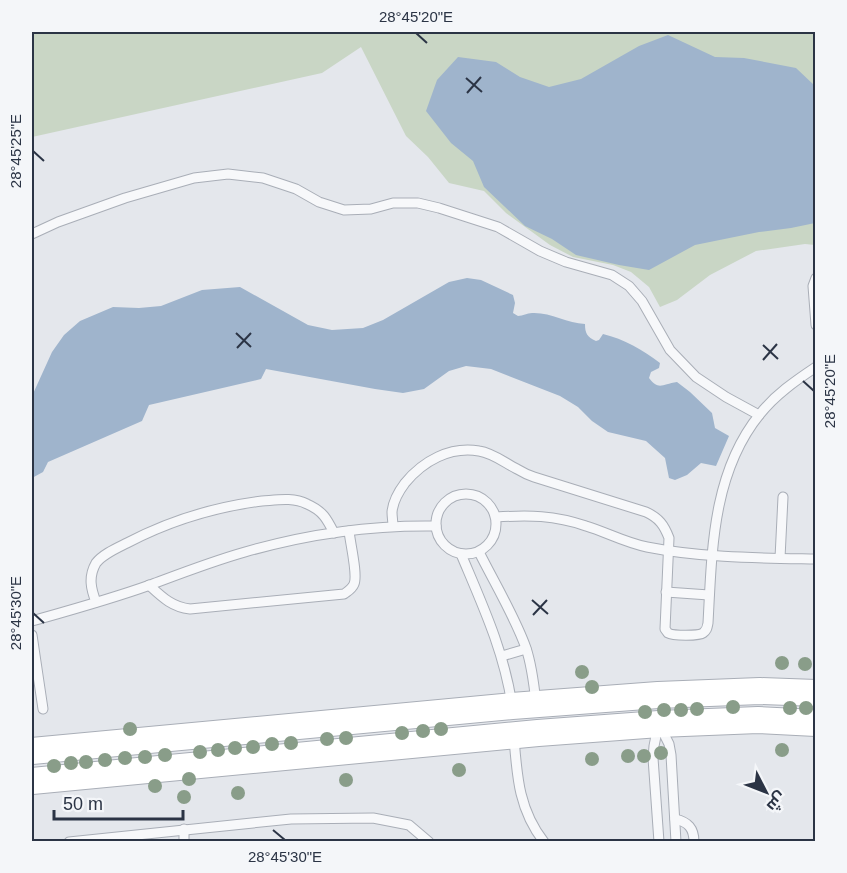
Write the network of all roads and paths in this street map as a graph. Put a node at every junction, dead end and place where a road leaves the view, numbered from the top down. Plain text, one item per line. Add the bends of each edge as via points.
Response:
1 (32, 234) edge
2 (816, 278) edge
3 (816, 325) edge
4 (816, 367) edge
5 (759, 415) junction
6 (783, 497) dead end
7 (496, 517) junction
8 (393, 526) junction
9 (436, 526) junction
10 (349, 531) junction
11 (334, 533) junction
12 (668, 551) junction
13 (479, 552) junction
14 (461, 555) junction
15 (712, 555) junction
16 (780, 558) junction
17 (816, 560) edge
18 (149, 585) junction
19 (666, 592) junction
20 (710, 595) junction
21 (96, 602) junction
22 (32, 621) edge
23 (32, 635) edge
24 (526, 649) junction
25 (502, 656) junction
26 (816, 693) edge
27 (658, 695) junction
28 (524, 705) junction
29 (43, 709) dead end
30 (816, 723) edge
31 (658, 724) junction
32 (526, 735) junction
33 (32, 751) edge
34 (32, 781) edge
35 (675, 819) junction
36 (184, 829) junction
37 (69, 842) edge
38 (184, 842) edge
39 (429, 842) edge
40 (544, 842) edge
41 (659, 842) edge
42 (676, 842) edge
43 (694, 842) edge

1 - 5 lane via 125,198 194,178 228,174 263,177 344,210 393,203 439,208 498,227 566,262 612,275 642,301 670,350 696,377
2 - 3 lane
4 - 5 lane
5 - 15 lane via 730,467 720,496
6 - 16 lane
7 - 9 lane via 485,500 457,495 441,507
7 - 12 lane via 557,518
7 - 13 lane via 493,537
8 - 9 lane
8 - 10 lane
8 - 12 lane via 395,500 415,470 434,457 480,451 534,477 652,514 665,527
9 - 14 lane via 443,545
10 - 11 lane
10 - 18 lane via 355,584 344,594 190,609 174,606
11 - 18 lane via 247,551
11 - 21 lane via 326,516 307,503 284,499 238,504 193,515 150,531 97,562 91,574
12 - 15 lane
12 - 19 lane
13 - 14 lane
13 - 24 lane
14 - 25 lane
15 - 16 lane
15 - 20 lane
16 - 17 lane
18 - 21 lane
19 - 20 lane
19 - 20 lane via 665,629 674,634 703,633 708,623
21 - 22 lane
23 - 29 lane
24 - 25 lane
24 - 28 lane via 531,667
25 - 28 lane via 506,673
26 - 27 street
27 - 28 street
27 - 31 street
28 - 32 street
28 - 33 street
30 - 31 street via 758,720
31 - 32 street
31 - 35 lane via 671,755
31 - 41 lane via 653,758
32 - 34 street
32 - 40 lane via 518,783 526,810
35 - 42 lane
35 - 43 lane via 690,826
36 - 37 lane
36 - 38 lane
36 - 39 lane via 291,819 373,818 409,825

